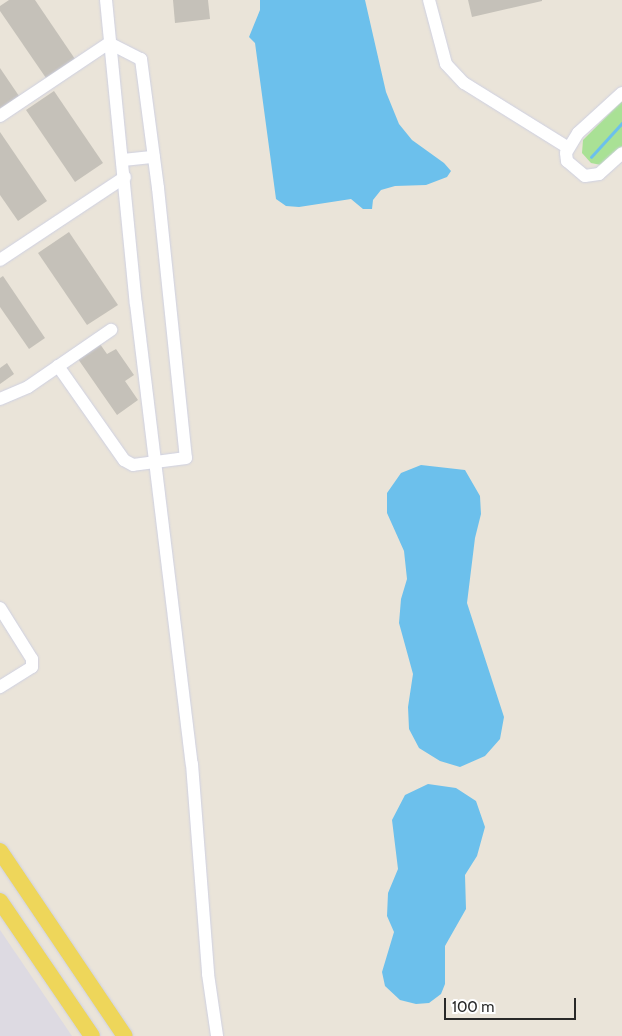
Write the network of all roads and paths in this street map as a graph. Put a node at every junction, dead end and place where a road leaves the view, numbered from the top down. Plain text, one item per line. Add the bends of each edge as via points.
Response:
1 (106, 0) edge
2 (429, 0) edge
3 (109, 42) junction
4 (622, 93) edge
5 (0, 116) edge
6 (568, 147) junction
7 (622, 153) edge
8 (154, 156) junction
9 (123, 160) junction
10 (125, 177) junction
11 (0, 260) edge
12 (111, 330) dead end
13 (58, 366) junction
14 (0, 399) edge
15 (156, 463) junction
16 (0, 608) edge
17 (0, 687) edge
18 (0, 851) edge
19 (0, 901) edge
20 (92, 1036) edge
21 (126, 1036) edge
22 (217, 1036) edge

1 - 3 street
2 - 6 street via 446,64 464,83
3 - 5 street
3 - 8 street via 141,59
3 - 9 street
4 - 6 street via 594,117
6 - 7 street via 568,161 585,176 599,174
8 - 9 street
8 - 15 street via 186,458
9 - 10 street
10 - 11 street
10 - 15 street
12 - 13 street
13 - 14 street via 16,394
13 - 15 street via 124,460 133,465
15 - 22 street via 192,764 208,974
16 - 17 street via 32,659 32,667
18 - 21 main road
19 - 20 main road

